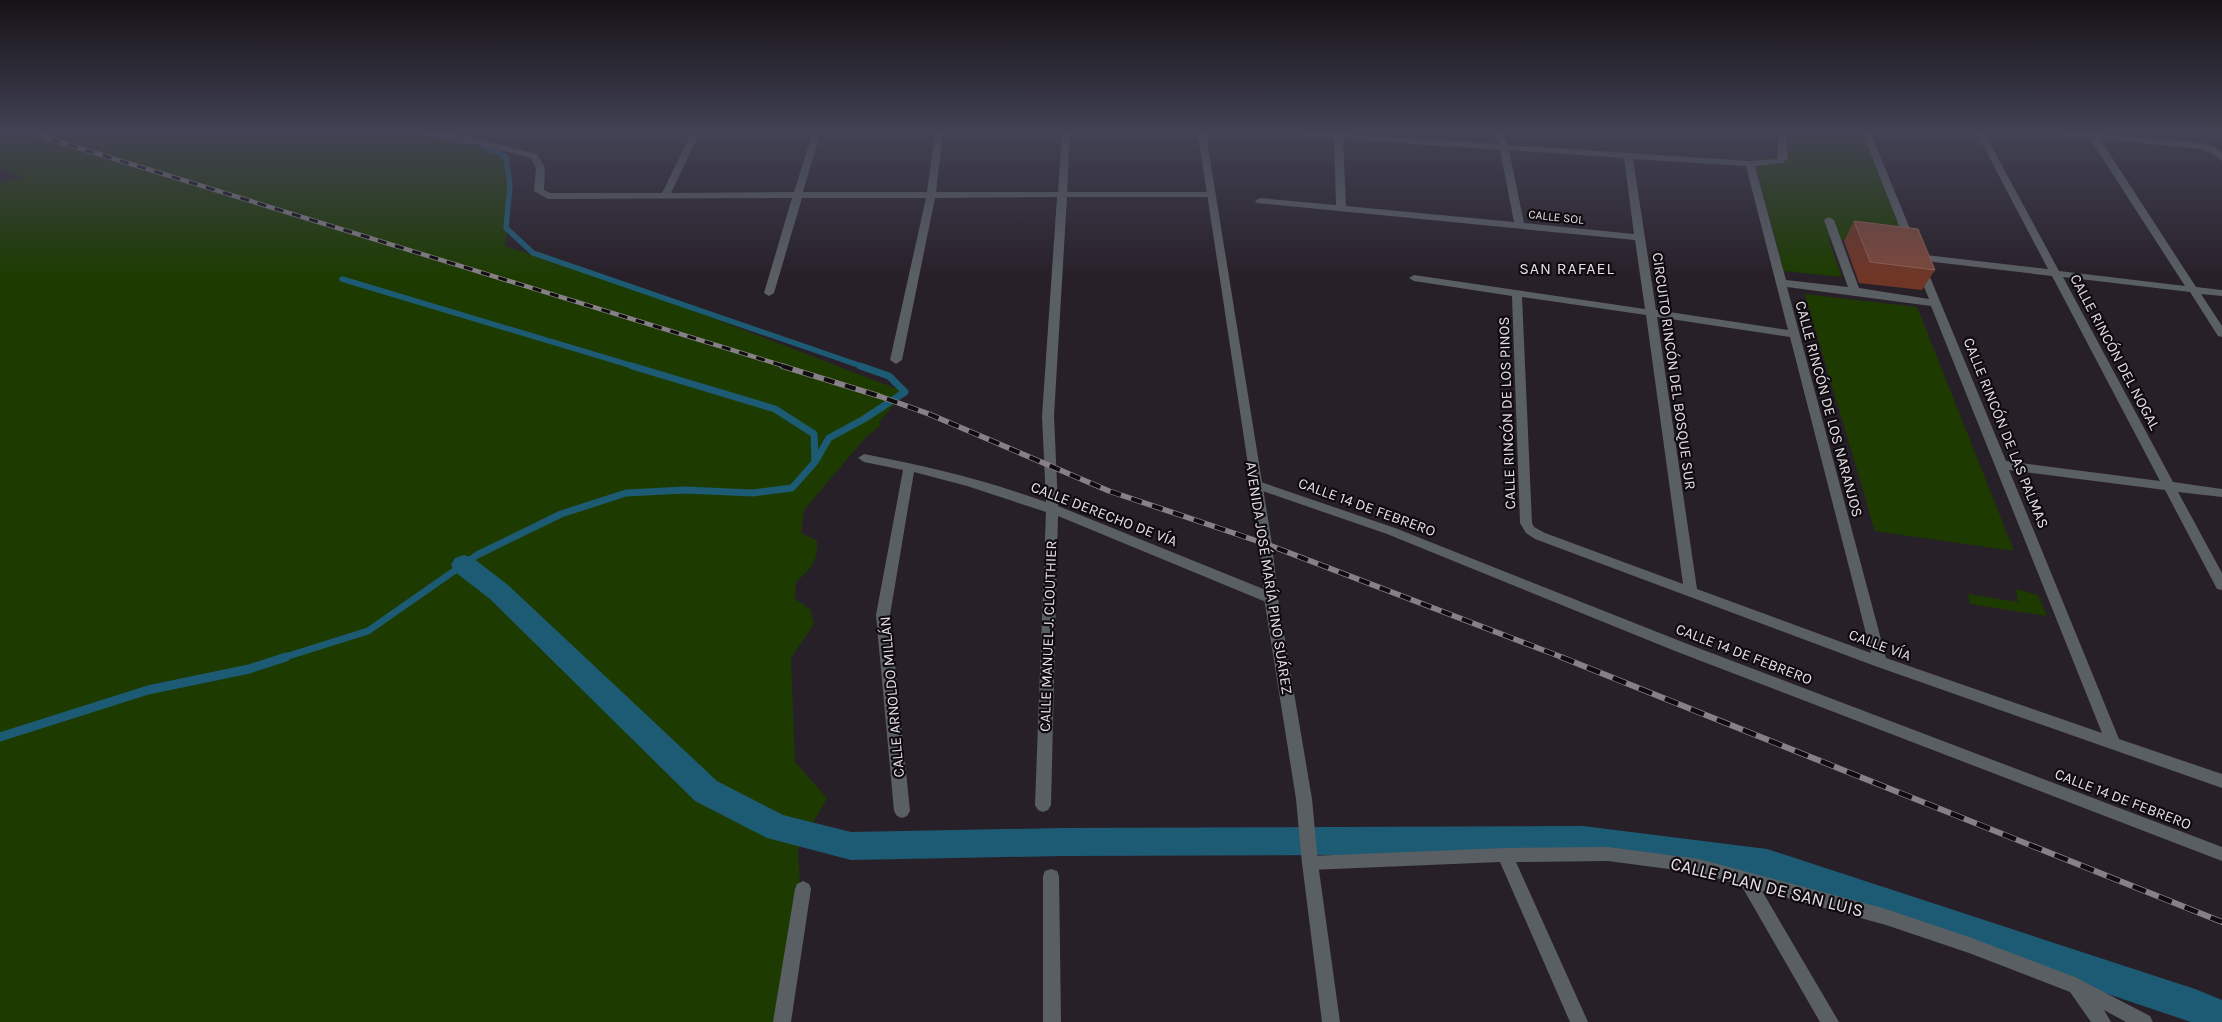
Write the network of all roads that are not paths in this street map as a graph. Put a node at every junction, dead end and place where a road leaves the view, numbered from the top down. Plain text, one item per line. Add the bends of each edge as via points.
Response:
1 (539, 182) edge
2 (672, 182) edge
3 (802, 182) edge
4 (933, 182) edge
5 (1063, 182) edge
6 (1210, 182) edge
7 (1340, 182) edge
8 (1511, 182) edge
9 (1632, 182) edge
10 (1755, 182) edge
11 (1886, 182) edge
12 (2007, 182) edge
13 (2123, 182) edge
14 (1062, 194) junction
15 (1212, 194) junction
16 (798, 195) junction
17 (931, 195) junction
18 (665, 196) junction
19 (1260, 201) dead end
20 (1341, 209) junction
21 (1829, 220) dead end
22 (1520, 226) junction
23 (1640, 238) junction
24 (1917, 257) junction
25 (2056, 273) junction
26 (1414, 278) dead end
27 (1781, 283) junction
28 (2193, 289) junction
29 (1855, 290) junction
30 (769, 293) dead end
31 (1517, 293) junction
32 (2222, 293) edge
33 (1935, 303) junction
34 (1650, 313) junction
35 (1794, 334) junction
36 (2222, 334) edge
37 (896, 360) dead end
38 (864, 458) dead end
39 (2001, 465) junction
40 (911, 466) junction
41 (1255, 484) junction
42 (2169, 486) junction
43 (2222, 493) edge
44 (1052, 508) junction
45 (1530, 530) joint
46 (2222, 585) edge
47 (1691, 592) junction
48 (1271, 598) junction
49 (1880, 662) junction
50 (2114, 744) junction
51 (2222, 781) edge
52 (1043, 805) dead end
53 (902, 811) dead end
54 (2222, 854) edge
55 (1505, 855) junction
56 (1309, 856) junction
57 (1051, 876) dead end
58 (1746, 878) junction
59 (802, 890) dead end
60 (2074, 985) junction
61 (782, 1022) edge
62 (1052, 1022) edge
63 (1331, 1022) edge
64 (1579, 1022) edge
65 (1830, 1022) edge
66 (2102, 1022) edge
67 (2144, 1022) edge

1 - 18 street via 539,192 548,196
2 - 18 street
3 - 16 street
4 - 17 street
5 - 14 street, CALLE MANUEL J. CLOUTHIER
6 - 15 street, AVENIDA JOSÉ MARÍA PINO SUÁREZ
7 - 20 street
8 - 22 street
9 - 23 street, CIRCUITO RINCÓN DEL BOSQUE SUR
10 - 27 street, CALLE RINCÓN DE LOS NARANJOS
11 - 24 street, CALLE RINCÓN DE LAS PALMAS
12 - 25 street, CALLE RINCÓN DEL NOGAL
13 - 28 street
14 - 15 street
14 - 17 street
14 - 44 street, CALLE MANUEL J. CLOUTHIER via 1048,416
15 - 41 street, AVENIDA JOSÉ MARÍA PINO SUÁREZ
16 - 17 street
16 - 18 street
16 - 30 street
17 - 37 street
19 - 20 street, CALLE SOL
20 - 22 street, CALLE SOL
21 - 29 street
22 - 23 street, CALLE SOL
23 - 34 street, CIRCUITO RINCÓN DEL BOSQUE SUR
24 - 25 street
24 - 33 street, CALLE RINCÓN DE LAS PALMAS
25 - 28 street
25 - 42 street, CALLE RINCÓN DEL NOGAL
26 - 31 street
27 - 29 street
27 - 35 street, CALLE RINCÓN DE LOS NARANJOS
28 - 32 street
28 - 36 street
29 - 33 street
31 - 34 street
31 - 45 street, CALLE RINCÓN DE LOS PINOS via 1526,522
33 - 39 street, CALLE RINCÓN DE LAS PALMAS
34 - 35 street
34 - 47 street, CIRCUITO RINCÓN DEL BOSQUE SUR
35 - 49 street, CALLE RINCÓN DE LOS NARANJOS
38 - 40 street, CALLE DERECHO DE VÍA
39 - 42 street
39 - 50 street, CALLE RINCÓN DE LAS PALMAS
40 - 44 street, CALLE DERECHO DE VÍA
40 - 53 street, CALLE ARNOLDO MILLÁN via 883,615
41 - 48 street, AVENIDA JOSÉ MARÍA PINO SUÁREZ via 1266,544
41 - 54 street, CALLE 14 DE FEBRERO via 1391,531 1689,650
42 - 43 street
42 - 46 street, CALLE RINCÓN DEL NOGAL
44 - 48 street, CALLE DERECHO DE VÍA
44 - 52 street, CALLE MANUEL J. CLOUTHIER
45 - 47 street, CALLE VÍA
47 - 49 street, CALLE VÍA
48 - 56 street, AVENIDA JOSÉ MARÍA PINO SUÁREZ via 1304,799
49 - 50 street, CALLE VÍA
50 - 51 street, CALLE VÍA
55 - 56 street, CALLE PLAN DE SAN LUIS
55 - 58 street, CALLE PLAN DE SAN LUIS via 1608,854 1699,866
55 - 64 street
56 - 63 street, AVENIDA JOSÉ MARÍA PINO SUÁREZ
57 - 62 street
58 - 60 street, CALLE PLAN DE SAN LUIS via 1886,917
58 - 65 street
59 - 61 street
60 - 66 street
60 - 67 street, CALLE PLAN DE SAN LUIS

